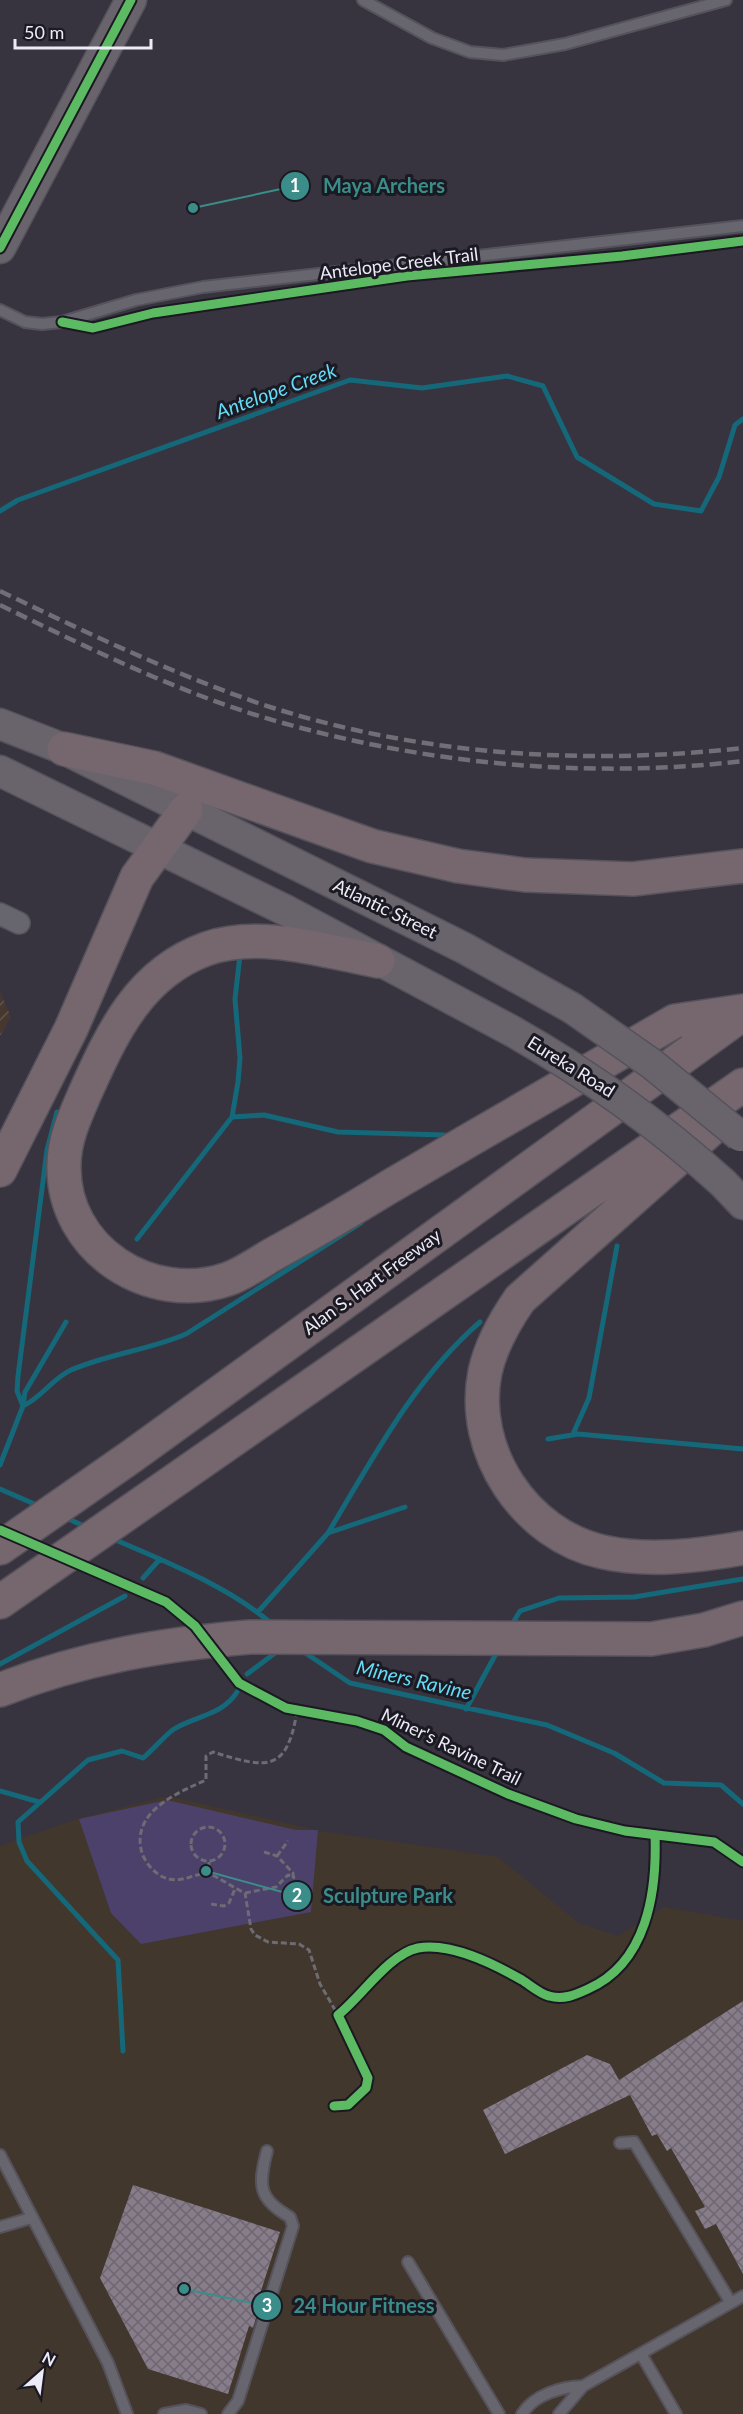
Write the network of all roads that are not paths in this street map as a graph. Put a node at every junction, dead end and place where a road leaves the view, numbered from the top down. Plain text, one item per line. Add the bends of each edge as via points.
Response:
1 (131, 0) edge
2 (363, 0) edge
3 (726, 0) edge
4 (743, 226) edge
5 (0, 248) edge
6 (0, 310) edge
7 (0, 724) edge
8 (64, 749) junction
9 (0, 771) edge
10 (186, 810) junction
11 (157, 849) junction
12 (743, 866) edge
13 (0, 914) edge
14 (20, 923) dead end
15 (378, 961) junction
16 (743, 1012) edge
17 (743, 1085) edge
18 (743, 1101) edge
19 (743, 1139) edge
20 (0, 1170) edge
21 (743, 1204) edge
22 (0, 1548) edge
23 (743, 1548) edge
24 (7, 1597) edge
25 (743, 1618) edge
26 (0, 1690) edge
27 (620, 2143) dead end
28 (267, 2151) dead end
29 (0, 2155) edge
30 (31, 2218) junction
31 (0, 2227) edge
32 (408, 2262) dead end
33 (743, 2296) edge
34 (731, 2303) junction
35 (641, 2354) junction
36 (583, 2386) junction
37 (127, 2414) edge
38 (164, 2414) edge
39 (201, 2414) edge
40 (228, 2414) edge
41 (499, 2414) edge
42 (522, 2414) edge
43 (559, 2414) edge
44 (676, 2414) edge

1 - 5 main road
2 - 3 lane via 432,38 470,52 502,55 565,44
4 - 6 lane via 203,287 136,300 62,322 25,322
7 - 8 main road, Atlantic Street
8 - 10 main road, Atlantic Street
8 - 12 highway via 154,768 372,846 458,866 525,874 633,879
9 - 11 main road
10 - 11 highway
10 - 19 main road, Atlantic Street, bridge via 464,948 572,1008 652,1064
11 - 15 main road via 285,910
11 - 20 highway via 137,877 71,1029
13 - 14 street
15 - 16 highway via 279,942 231,944 207,949 182,961 143,991 122,1016 105,1048 69,1134 64,1166 70,1210 98,1249 119,1269 172,1285 228,1279 675,1022
15 - 21 main road, Eureka Road, bridge via 512,1031 594,1080 700,1162
16 - 22 highway, Alan S. Hart Freeway
17 - 24 highway
18 - 23 highway via 520,1299 492,1348 483,1400 485,1426 499,1469 525,1506 556,1533 592,1548 626,1555 711,1554
25 - 26 highway via 704,1630 651,1638 250,1637 190,1642 49,1671
27 - 34 lane via 634,2142
28 - 40 lane via 261,2172 262,2192 270,2206 290,2217 293,2226 238,2401
29 - 30 lane
30 - 31 lane
30 - 37 lane via 108,2364
32 - 41 lane
33 - 34 lane
34 - 35 lane
35 - 36 lane
35 - 44 lane
36 - 42 lane via 560,2387 528,2405
36 - 43 lane
38 - 39 lane via 186,2410

